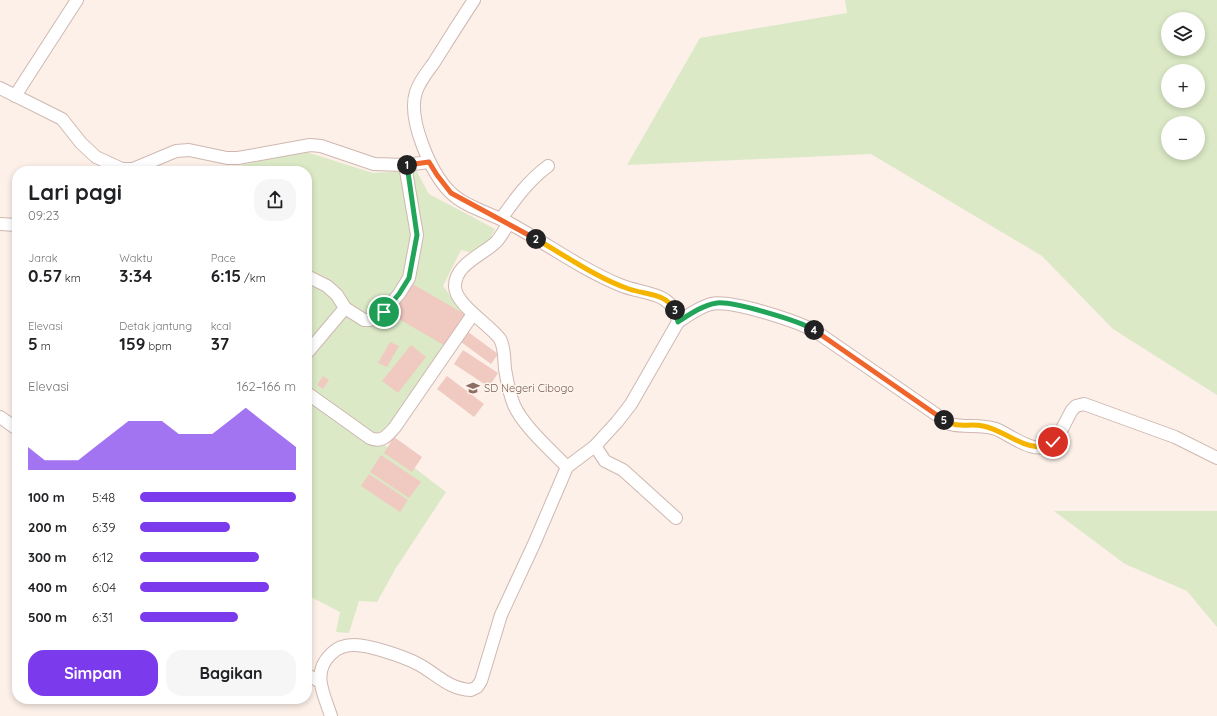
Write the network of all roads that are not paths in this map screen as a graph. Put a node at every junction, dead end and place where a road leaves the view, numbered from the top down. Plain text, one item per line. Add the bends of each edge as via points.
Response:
1 (77, 0) edge
2 (474, 0) edge
3 (0, 88) edge
4 (15, 96) junction
5 (429, 162) junction
6 (405, 165) junction
7 (114, 166) edge
8 (140, 166) edge
9 (548, 166) dead end
10 (505, 221) junction
11 (0, 224) edge
12 (12, 225) edge
13 (312, 278) edge
14 (346, 308) junction
15 (474, 314) junction
16 (678, 322) junction
17 (312, 347) edge
18 (312, 397) edge
19 (0, 417) edge
20 (12, 425) edge
21 (595, 446) junction
22 (1217, 458) edge
23 (567, 467) junction
24 (676, 518) dead end
25 (312, 678) edge
26 (319, 681) junction
27 (331, 716) edge

1 - 4 street
2 - 5 street via 416,92 415,118
3 - 4 street
4 - 7 street via 40,106 62,119 96,157
5 - 6 street
5 - 10 street via 451,193
6 - 8 street via 374,164 330,148 310,145 238,158 189,150 176,151
6 - 14 street via 417,235 409,278 384,312 370,320 364,320
9 - 10 street via 523,189
10 - 15 street via 496,241 470,261 458,277 455,287
10 - 16 street via 618,284 667,300 677,314
11 - 12 street
13 - 14 street via 327,286
14 - 17 street
15 - 18 street via 384,439 370,438
15 - 23 street via 500,340 514,406 525,422
16 - 21 street via 631,404
16 - 22 street via 703,307 721,303 797,322 818,332 950,424 996,429 1034,446 1043,447 1053,442 1072,410 1084,404 1176,437
19 - 20 street
21 - 23 street
21 - 24 street via 605,462 618,467
23 - 26 street via 501,615 477,687 471,690 451,687 416,663 354,645 335,650 326,658
25 - 26 street
26 - 27 street

